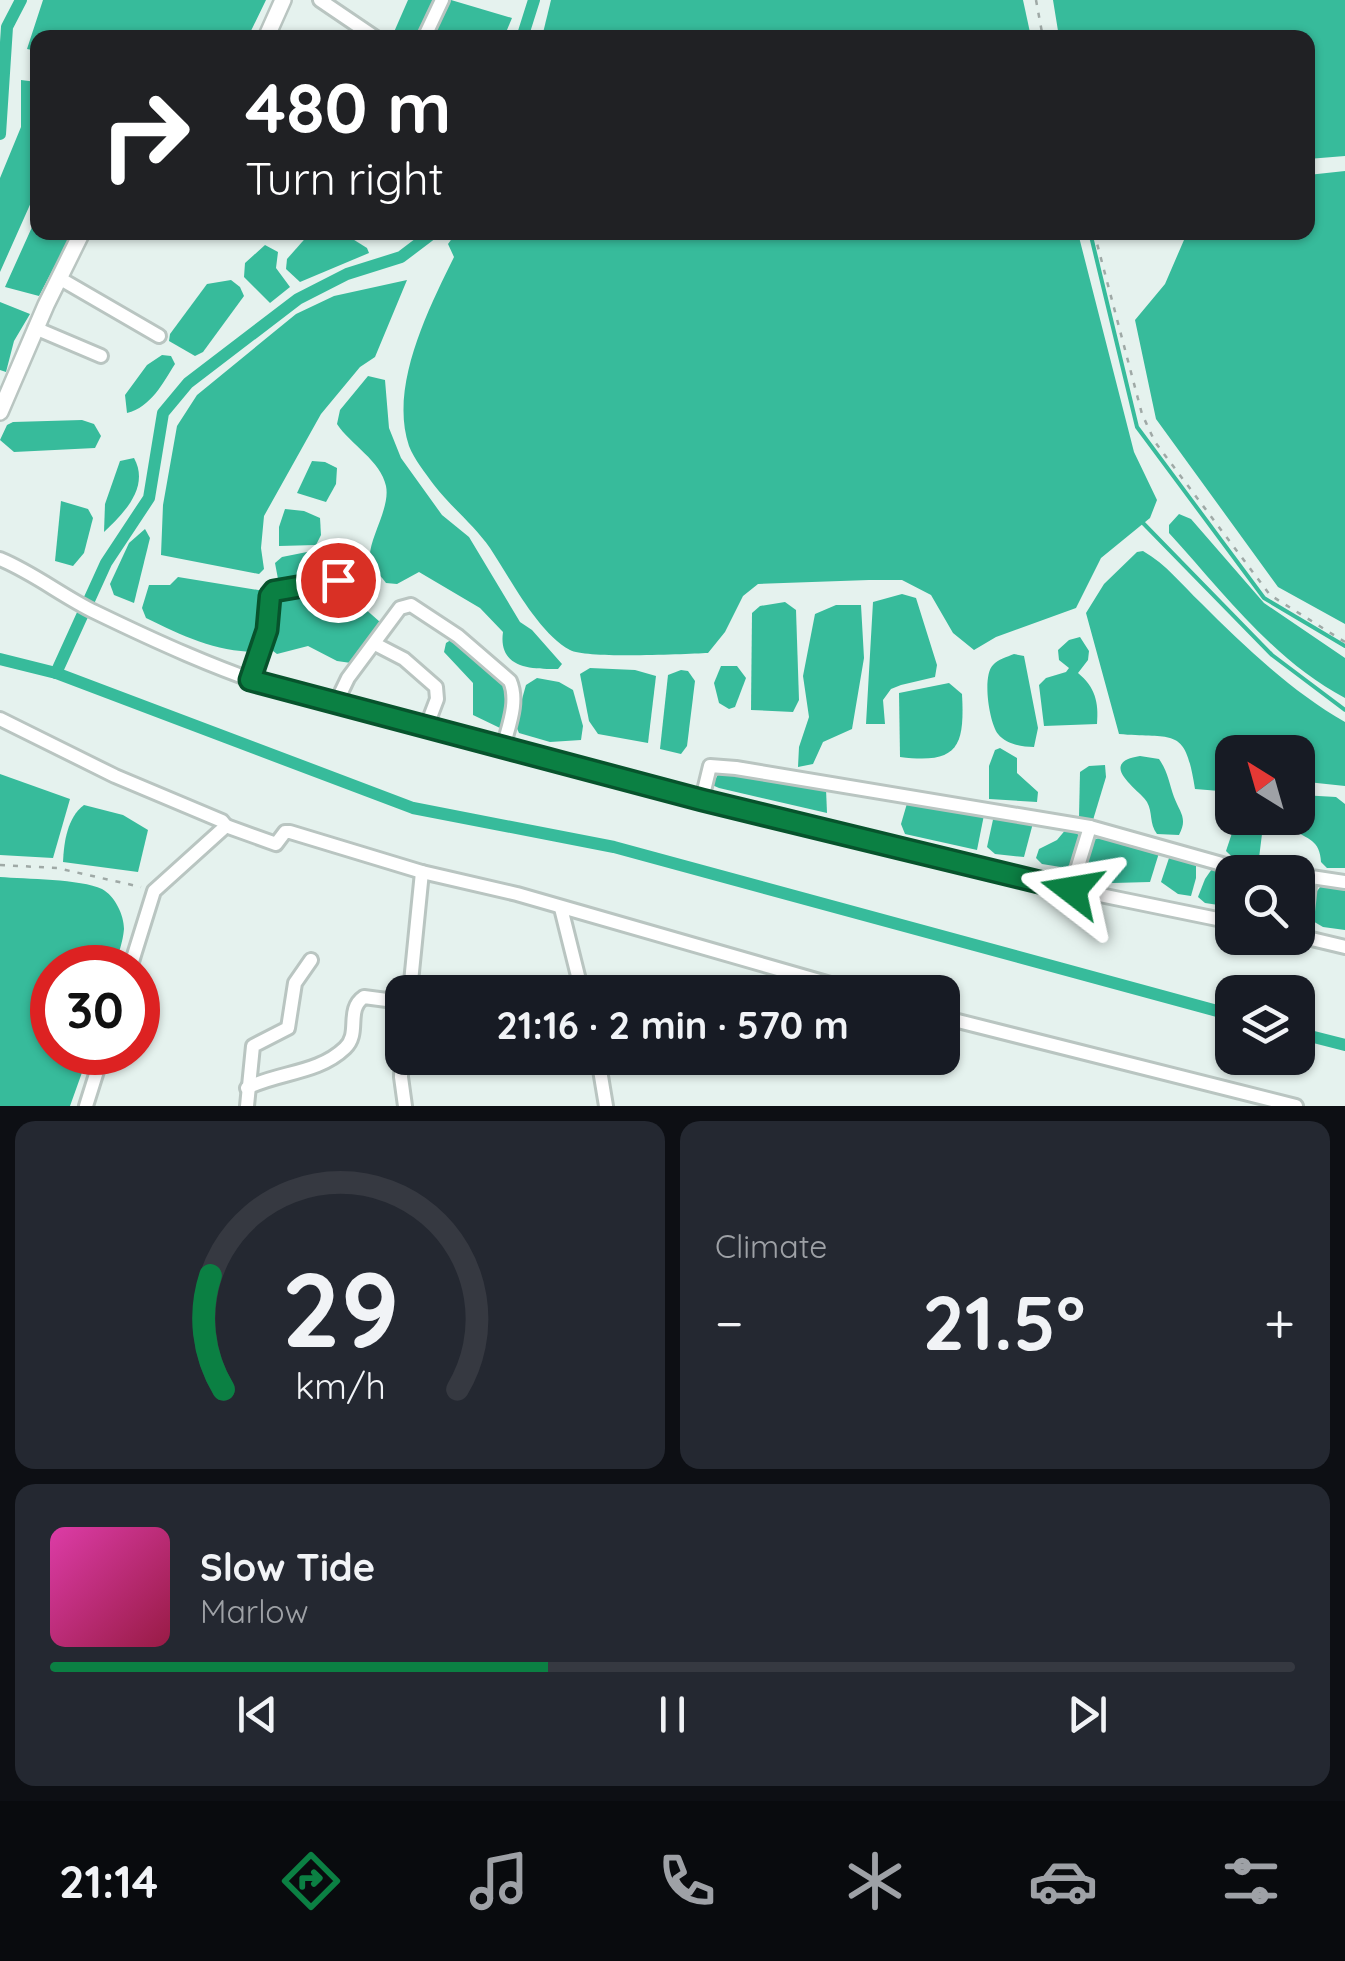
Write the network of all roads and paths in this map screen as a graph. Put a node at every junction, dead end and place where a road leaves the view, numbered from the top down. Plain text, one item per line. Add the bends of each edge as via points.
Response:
1 (283, 0) edge
2 (320, 0) edge
3 (442, 0) edge
4 (1036, 0) edge
5 (270, 30) edge
6 (364, 30) edge
7 (428, 30) edge
8 (1042, 30) edge
9 (78, 240) edge
10 (1096, 240) edge
11 (58, 278) junction
12 (35, 328) junction
13 (158, 336) dead end
14 (101, 356) dead end
15 (0, 412) edge
16 (0, 559) edge
17 (338, 580) dead end
18 (1345, 642) edge
19 (375, 644) junction
20 (250, 680) junction
21 (334, 705) junction
22 (0, 719) edge
23 (426, 728) junction
24 (503, 748) junction
25 (702, 800) junction
26 (226, 826) junction
27 (1090, 827) junction
28 (1215, 862) edge
29 (0, 865) edge
30 (422, 872) junction
31 (1315, 878) edge
32 (1345, 882) edge
33 (1072, 890) junction
34 (154, 891) junction
35 (561, 908) junction
36 (1215, 919) edge
37 (1315, 941) edge
38 (137, 945) edge
39 (1345, 948) edge
40 (311, 960) dead end
41 (412, 975) edge
42 (578, 975) edge
43 (798, 975) edge
44 (385, 1000) edge
45 (960, 1022) edge
46 (96, 1075) edge
47 (401, 1075) edge
48 (601, 1075) edge
49 (247, 1088) junction
50 (86, 1106) edge
51 (247, 1106) edge
52 (405, 1106) edge
53 (606, 1106) edge
54 (1296, 1106) edge

1 - 5 street
2 - 6 street
3 - 7 street
4 - 8 path
9 - 11 street
10 - 18 path via 1155,442 1270,595
11 - 12 street
11 - 13 street
12 - 14 street
12 - 15 street
16 - 20 street via 94,612
17 - 20 street via 274,591
19 - 21 street
19 - 23 street via 436,687
19 - 24 street via 400,608 411,605 488,658 514,691
20 - 21 street
21 - 23 street
22 - 26 street
23 - 24 street
24 - 25 street
25 - 27 street via 708,770 717,766
25 - 33 street
26 - 30 street via 276,844 290,832
26 - 34 street
27 - 28 street
27 - 33 street
29 - 34 path via 57,868
30 - 35 street
30 - 41 street
31 - 32 street
33 - 36 street
34 - 38 street
35 - 42 street
35 - 43 street
37 - 39 street
40 - 49 street via 295,983 286,1032 253,1046
44 - 49 street via 364,998 353,1010 347,1046 302,1071
45 - 54 street
46 - 50 street
47 - 52 street
48 - 53 street
49 - 51 street

